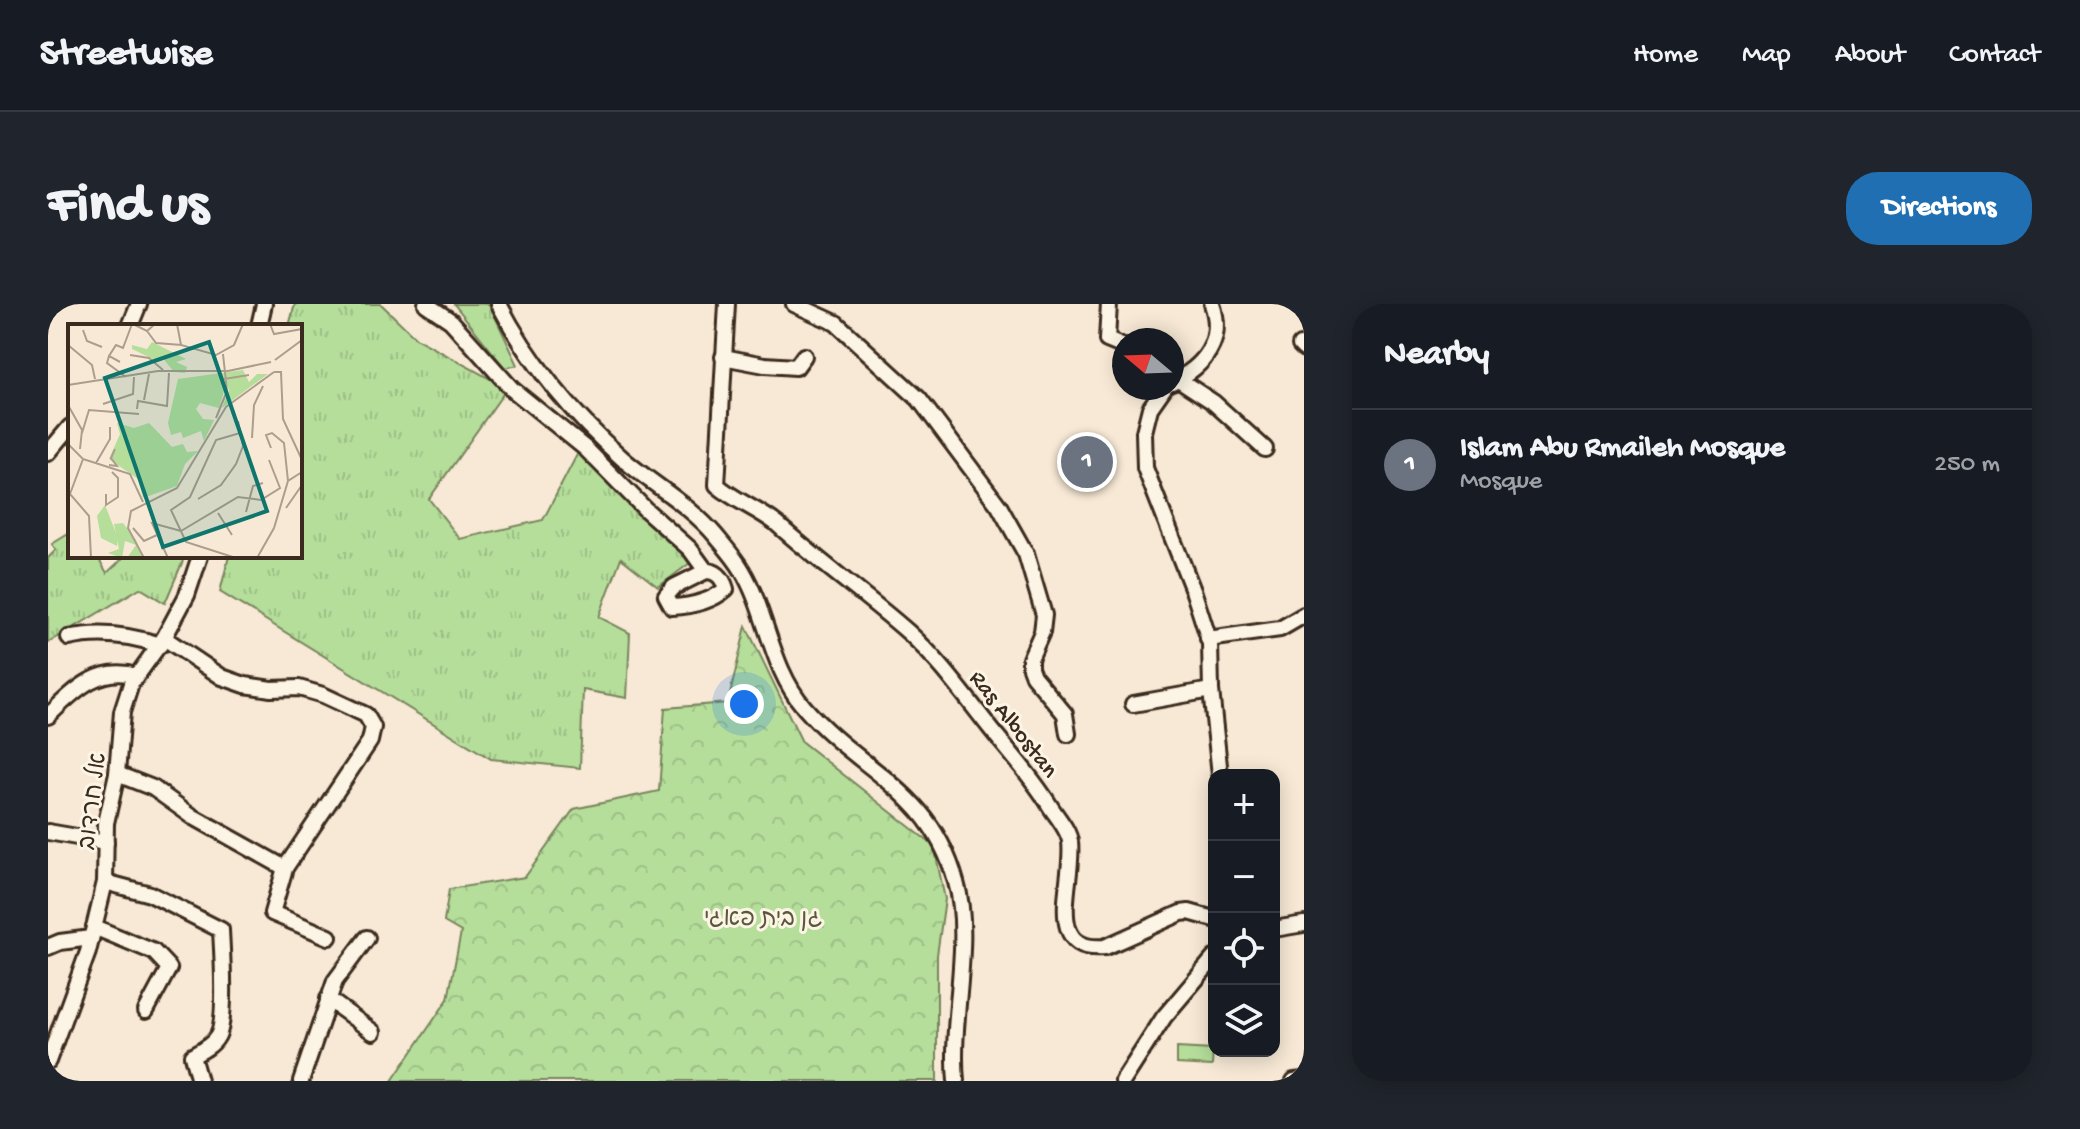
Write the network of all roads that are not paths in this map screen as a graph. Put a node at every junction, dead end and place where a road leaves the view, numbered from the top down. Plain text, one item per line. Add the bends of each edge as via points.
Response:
1 (139, 304) edge
2 (264, 304) edge
3 (426, 304) edge
4 (499, 304) edge
5 (727, 304) edge
6 (794, 304) edge
7 (1109, 304) edge
8 (1212, 304) edge
9 (131, 324) edge
10 (259, 324) edge
11 (1112, 342) edge
12 (804, 356) dead end
13 (723, 357) junction
14 (1184, 376) edge
15 (1184, 388) edge
16 (1156, 400) edge
17 (580, 418) junction
18 (68, 429) edge
19 (566, 433) junction
20 (1265, 449) dead end
21 (48, 453) edge
22 (199, 558) edge
23 (706, 571) dead end
24 (1304, 615) edge
25 (69, 638) dead end
26 (1208, 639) junction
27 (162, 641) junction
28 (136, 676) junction
29 (1211, 690) junction
30 (1133, 704) dead end
31 (48, 716) edge
32 (1068, 734) dead end
33 (1219, 769) edge
34 (117, 774) junction
35 (48, 832) edge
36 (106, 842) junction
37 (285, 868) junction
38 (105, 882) junction
39 (1208, 917) edge
40 (1304, 924) edge
41 (1280, 928) edge
42 (92, 933) junction
43 (329, 937) dead end
44 (367, 938) dead end
45 (48, 947) edge
46 (1208, 965) edge
47 (328, 999) junction
48 (146, 1011) dead end
49 (55, 1017) edge
50 (373, 1032) dead end
51 (48, 1061) edge
52 (1304, 1080) edge
53 (199, 1081) edge
54 (301, 1081) edge
55 (956, 1081) edge
56 (1123, 1081) edge
57 (1294, 1081) edge

1 - 9 street
2 - 10 street
3 - 19 street via 451,321 512,389
4 - 17 street via 516,338
5 - 13 street
6 - 32 street via 836,323 919,399 999,506 1026,554 1044,615 1030,668 1065,714
7 - 11 street via 1107,340
8 - 14 street via 1216,315 1211,351
12 - 13 street via 796,367
13 - 39 street, Ras Albostan via 717,485 777,524 909,633 1038,786 1070,839 1065,922 1071,937 1080,945 1105,947 1181,913
15 - 20 street via 1213,402
16 - 26 street via 1144,432 1145,468
17 - 19 street
17 - 55 street via 714,535 742,570 779,667 802,705 890,780 933,827 946,850 962,916
18 - 21 street
19 - 23 street via 690,549
22 - 27 street, אל חרדוב
24 - 26 street via 1280,629
25 - 27 street via 112,635
26 - 29 street
27 - 28 street, אל חרדוב
27 - 37 street via 245,685 323,695 366,715 373,727 370,741
28 - 31 street via 122,672 95,677
28 - 34 street, אל חרדוב via 122,712
29 - 30 street
29 - 33 street
34 - 36 street, אל חרדוב
34 - 37 street via 153,788
35 - 36 street
36 - 38 street, אל חרדוב
37 - 43 street via 272,913
38 - 42 street, אל חרדוב
38 - 53 street via 150,894 221,930 221,1030 192,1056
40 - 41 street
42 - 45 street
42 - 48 street via 154,952 169,968
42 - 49 street, אל חרדוב
44 - 47 street
46 - 56 street via 1164,1017
47 - 50 street
47 - 54 street
49 - 51 street, אל חרדוב
52 - 57 street

